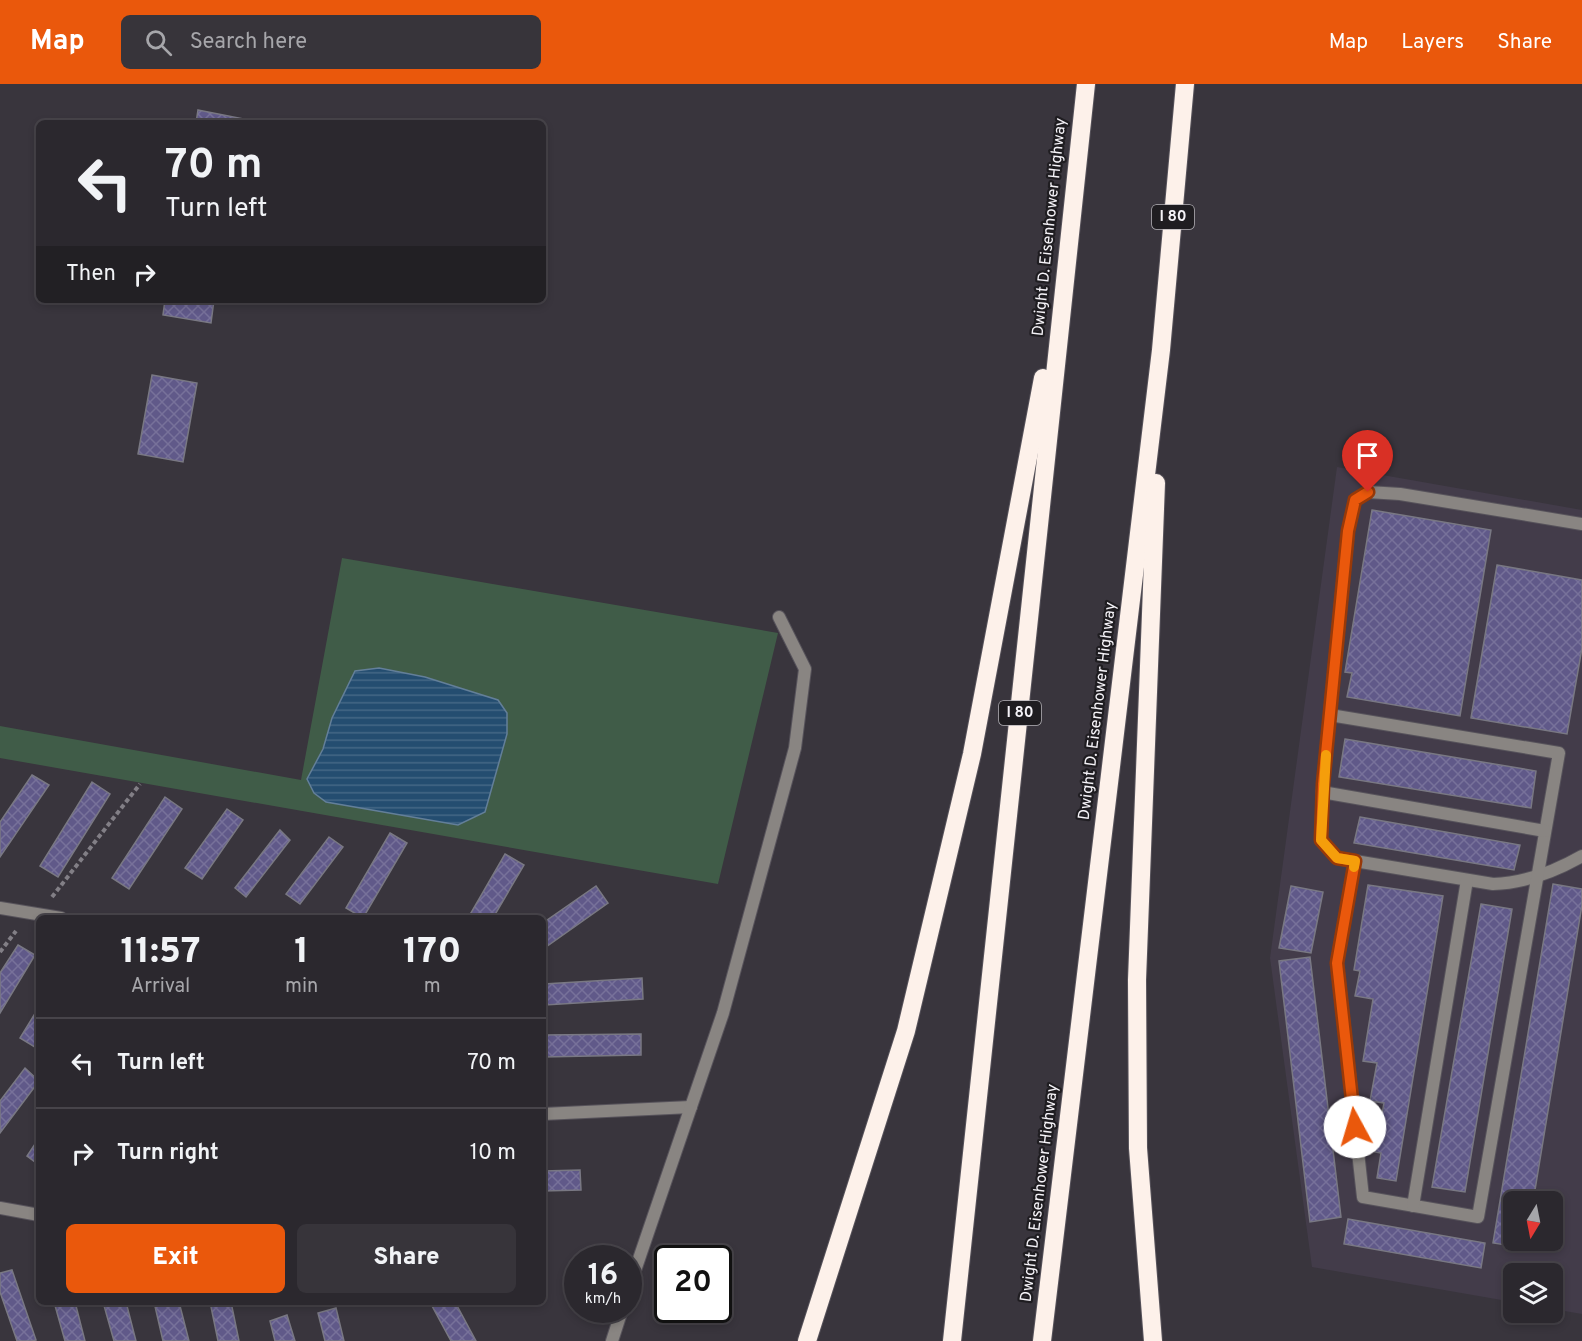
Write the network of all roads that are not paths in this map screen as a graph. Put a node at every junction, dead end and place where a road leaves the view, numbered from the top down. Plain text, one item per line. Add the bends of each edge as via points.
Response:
1 (1086, 84) edge
2 (1185, 84) edge
3 (1066, 258) junction
4 (1161, 350) junction
5 (1582, 524) edge
6 (779, 617) dead end
7 (1330, 715) junction
8 (1322, 792) junction
9 (1545, 831) junction
10 (1582, 856) edge
11 (1355, 861) junction
12 (1537, 877) junction
13 (1467, 880) junction
14 (0, 908) edge
15 (45, 915) edge
16 (691, 1107) junction
17 (546, 1113) edge
18 (1413, 1206) junction
19 (0, 1208) edge
20 (36, 1214) edge
21 (642, 1250) edge
22 (618, 1323) edge
23 (612, 1341) edge
24 (807, 1341) edge
25 (952, 1341) edge
26 (1042, 1341) edge
27 (1153, 1341) edge

1 - 3 highway, Dwight D. Eisenhower Highway / I 80
2 - 4 highway, Dwight D. Eisenhower Highway / I 80
3 - 24 highway via 970,766 906,1031
3 - 25 highway, Dwight D. Eisenhower Highway / I 80
4 - 26 highway, Dwight D. Eisenhower Highway / I 80
4 - 27 highway via 1137,980 1138,1148
5 - 7 lane via 1400,494 1368,492 1355,500 1348,531
6 - 16 lane via 805,669 795,748 723,1013
7 - 8 lane
7 - 9 lane via 1559,753
8 - 9 lane
8 - 11 lane via 1321,840 1337,858
9 - 12 lane
10 - 12 lane
11 - 13 lane
11 - 18 lane via 1337,963 1363,1197
12 - 13 lane via 1493,884
12 - 18 lane via 1478,1217
13 - 18 lane
14 - 15 lane
16 - 17 lane
16 - 21 lane
19 - 20 lane
22 - 23 lane

